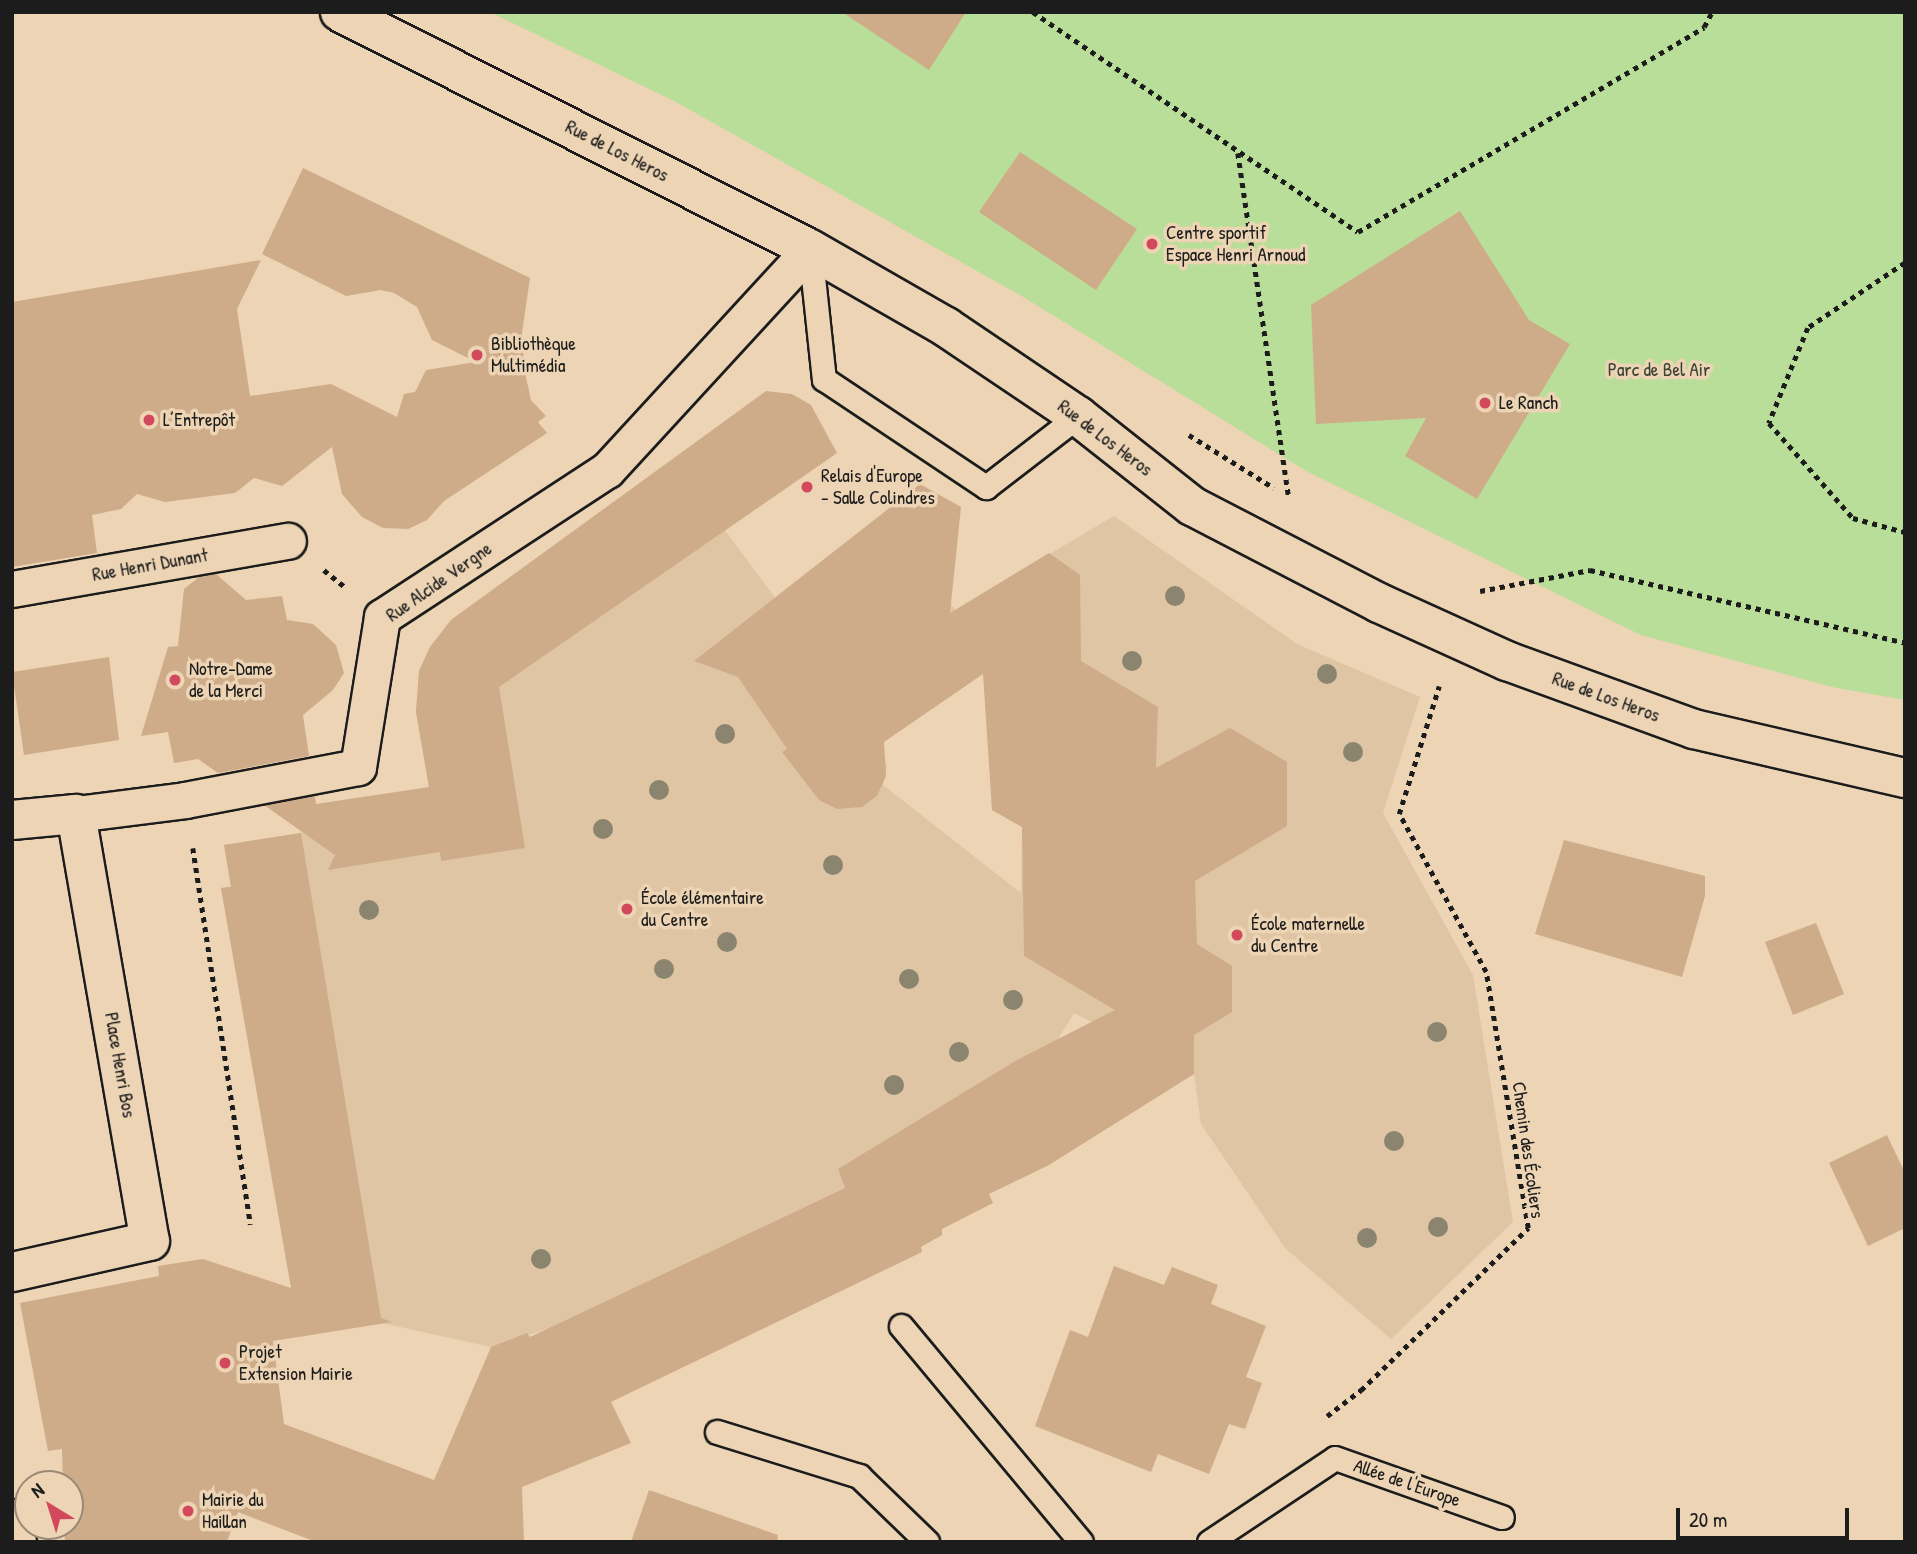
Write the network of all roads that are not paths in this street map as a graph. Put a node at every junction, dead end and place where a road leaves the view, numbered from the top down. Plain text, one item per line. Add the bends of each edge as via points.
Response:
1 (340, 12) edge
2 (810, 249) junction
3 (1078, 416) junction
4 (288, 541) road end
5 (12, 589) edge
6 (1905, 778) edge
7 (76, 814) junction
8 (12, 820) edge
9 (12, 1272) edge
10 (901, 1326) dead end
11 (717, 1432) dead end
12 (1502, 1517) dead end
13 (12, 1519) edge
14 (17, 1542) edge
15 (927, 1542) edge
16 (1082, 1542) edge
17 (1209, 1542) edge

1 - 2 street, Rue de Los Heros
2 - 3 street, Rue de Los Heros via 946,327
2 - 3 lane via 824,379 986,487
2 - 7 street, Rue Alcide Vergne via 607,470 382,617 358,767 185,800
3 - 6 street, Rue de Los Heros via 1192,506 1454,638 1694,729
4 - 5 street, Rue Henri Dunant
7 - 8 street
7 - 9 street, Place Henri Bos via 150,1241
10 - 16 lane
11 - 15 lane via 859,1476
12 - 17 lane, Allée de l'Europe via 1335,1458
13 - 14 street

